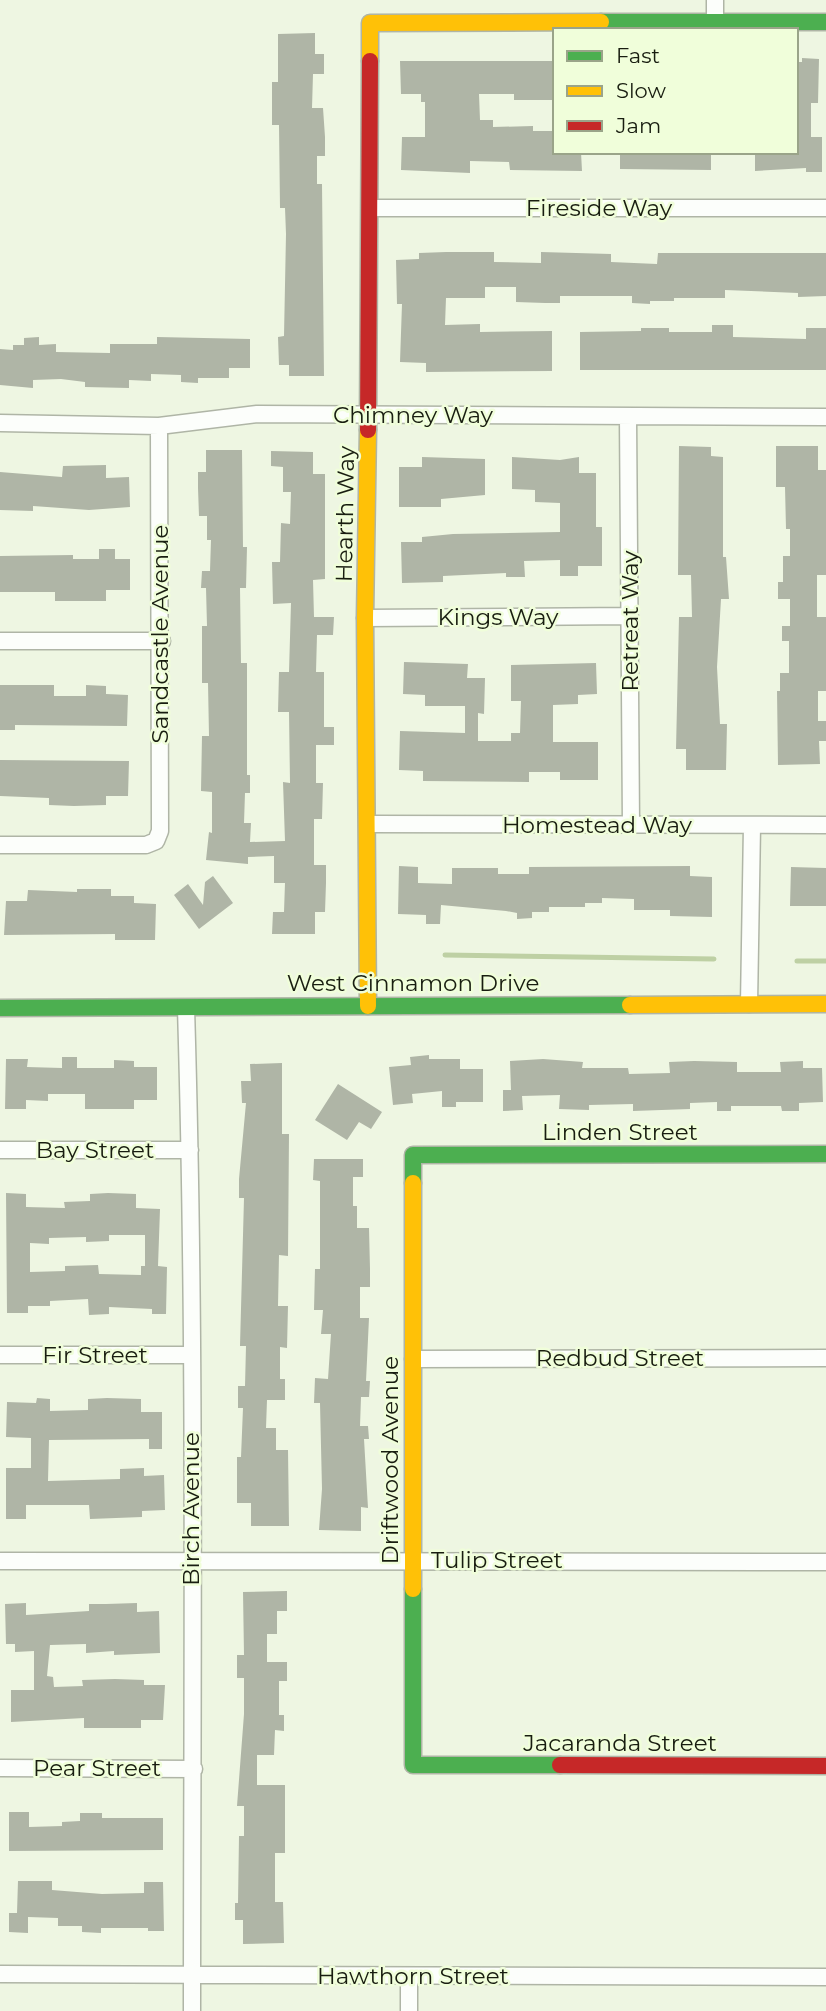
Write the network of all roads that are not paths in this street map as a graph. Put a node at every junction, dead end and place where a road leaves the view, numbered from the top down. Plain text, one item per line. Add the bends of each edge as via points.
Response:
1 (715, 0) edge
2 (826, 22) edge
3 (715, 23) junction
4 (371, 208) junction
5 (826, 208) edge
6 (369, 415) junction
7 (628, 417) junction
8 (826, 417) edge
9 (0, 423) edge
10 (159, 426) junction
11 (630, 616) junction
12 (365, 618) junction
13 (0, 641) edge
14 (162, 641) junction
15 (368, 824) junction
16 (631, 825) junction
17 (826, 825) edge
18 (752, 826) junction
19 (0, 845) edge
20 (749, 1004) junction
21 (826, 1004) edge
22 (368, 1006) junction
23 (0, 1008) edge
24 (186, 1008) junction
25 (0, 1150) edge
26 (190, 1150) junction
27 (826, 1154) edge
28 (414, 1155) joint
29 (0, 1355) edge
30 (190, 1355) junction
31 (826, 1358) edge
32 (414, 1359) junction
33 (191, 1560) junction
34 (412, 1560) junction
35 (0, 1561) edge
36 (826, 1562) edge
37 (413, 1765) joint
38 (826, 1766) edge
39 (0, 1768) edge
40 (194, 1769) junction
41 (0, 1974) edge
42 (192, 1975) junction
43 (409, 1977) junction
44 (826, 1977) edge
45 (192, 2011) edge
46 (409, 2011) edge

1 - 3 street
2 - 3 street
3 - 4 street, Hearth Way via 370,23
4 - 5 street, Fireside Way
4 - 6 street, Hearth Way
6 - 7 street, Chimney Way
6 - 10 street, Chimney Way via 257,414
6 - 12 street, Hearth Way
7 - 8 street, Chimney Way
7 - 11 street, Retreat Way
9 - 10 street, Chimney Way
10 - 14 street, Sandcastle Avenue
11 - 12 street, Kings Way
11 - 16 street, Retreat Way
12 - 15 street, Hearth Way
13 - 14 street
14 - 19 street, Sandcastle Avenue via 156,841 136,846
15 - 16 street, Homestead Way
15 - 22 street, Hearth Way
16 - 18 street, Homestead Way
17 - 18 street, Homestead Way
18 - 20 street
20 - 21 street, West Cinnamon Drive
20 - 22 street, West Cinnamon Drive
22 - 24 street, West Cinnamon Drive
23 - 24 street, West Cinnamon Drive
24 - 26 street, Birch Avenue
25 - 26 street, Bay Street
26 - 30 street, Birch Avenue
27 - 28 street, Linden Street
28 - 32 street, Driftwood Avenue
29 - 30 street, Fir Street
30 - 33 street, Birch Avenue
31 - 32 street, Redbud Street
32 - 34 street, Driftwood Avenue
33 - 34 street, Tulip Street
33 - 35 street, Tulip Street
33 - 40 street, Birch Avenue
34 - 36 street, Tulip Street
34 - 37 street, Driftwood Avenue
37 - 38 street, Jacaranda Street
39 - 40 street, Pear Street
40 - 42 street, Birch Avenue
41 - 42 street, Hawthorn Street
42 - 43 street, Hawthorn Street
42 - 45 street, Birch Avenue
43 - 44 street, Hawthorn Street
43 - 46 street

